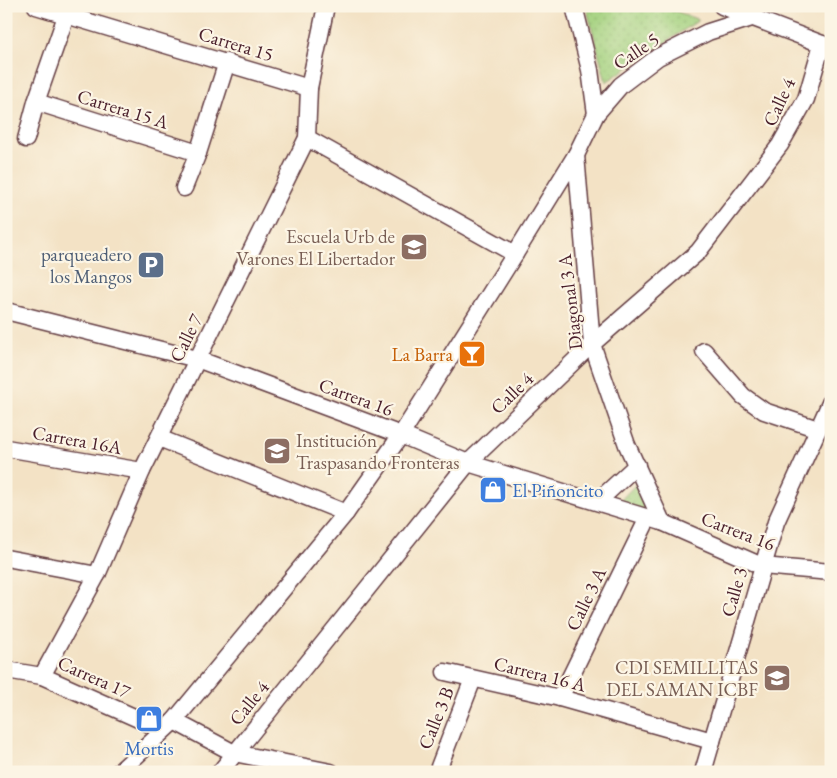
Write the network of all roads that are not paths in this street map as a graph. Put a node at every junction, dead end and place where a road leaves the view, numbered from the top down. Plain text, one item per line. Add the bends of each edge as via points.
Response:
1 (36, 6) edge
2 (326, 6) edge
3 (574, 6) edge
4 (722, 6) edge
5 (754, 12) edge
6 (66, 16) junction
7 (828, 46) edge
8 (227, 62) junction
9 (309, 88) junction
10 (36, 102) junction
11 (596, 114) junction
12 (307, 138) junction
13 (26, 139) dead end
14 (198, 153) junction
15 (576, 155) junction
16 (184, 188) dead end
17 (514, 254) junction
18 (6, 311) edge
19 (592, 344) junction
20 (704, 351) dead end
21 (197, 359) junction
22 (831, 402) edge
23 (818, 429) junction
24 (401, 435) junction
25 (159, 438) junction
26 (6, 448) edge
27 (468, 463) junction
28 (637, 465) junction
29 (142, 471) junction
30 (598, 501) junction
31 (346, 513) junction
32 (655, 520) junction
33 (6, 558) edge
34 (762, 566) junction
35 (831, 572) edge
36 (97, 576) junction
37 (6, 670) edge
38 (445, 672) dead end
39 (42, 676) junction
40 (473, 679) junction
41 (560, 698) junction
42 (169, 726) junction
43 (712, 741) junction
44 (234, 753) junction
45 (120, 772) edge
46 (220, 772) edge
47 (331, 772) edge
48 (437, 772) edge
49 (702, 772) edge

1 - 6 street, Carrera 15
2 - 9 street, Calle 7
3 - 11 street via 590,70
4 - 5 street
5 - 7 street
5 - 11 street, Calle 5 via 658,57 621,85
6 - 8 street, Carrera 15
6 - 10 street
7 - 19 street, Calle 4 via 806,98 780,145 698,252
8 - 9 street, Carrera 15
8 - 14 street
9 - 12 street, Calle 7
10 - 13 street
10 - 14 street, Carrera 15 A
11 - 15 street, Calle 5
12 - 17 street
12 - 21 street, Calle 7
14 - 16 street
15 - 17 street, Calle 5
15 - 19 street, Diagonal 3 A
17 - 24 street, Calle 5
18 - 21 street, Carrera 16
19 - 27 street, Calle 4
19 - 28 street, Diagonal 3 A
20 - 23 street via 743,396 764,411
21 - 24 street, Carrera 16
21 - 25 street, Calle 7
22 - 23 street, Calle 3
23 - 34 street, Calle 3 via 776,522
24 - 27 street, Carrera 16
24 - 31 street, Calle 5
25 - 29 street, Calle 7
25 - 31 street
26 - 29 street, Carrera 16A
27 - 30 street, Carrera 16
27 - 44 street, Calle 4
28 - 30 street
28 - 32 street, Diagonal 3 A
29 - 36 street, Calle 7
30 - 32 street, Carrera 16
31 - 42 street, Calle 5
32 - 34 street, Carrera 16
32 - 41 street, Calle 3 A
33 - 36 street
34 - 35 street, Carrera 16
34 - 43 street, Calle 3
36 - 39 street, Calle 7
37 - 39 street, Carrera 17
38 - 40 street, Carrera 16 A
39 - 42 street, Carrera 17
40 - 41 street, Carrera 16 A
40 - 48 street, Calle 3 B
41 - 43 street, Carrera 16 A
42 - 44 street, Carrera 17
42 - 45 street, Calle 5
43 - 49 street, Calle 3
44 - 46 street, Calle 4
44 - 47 street, Carrera 17

